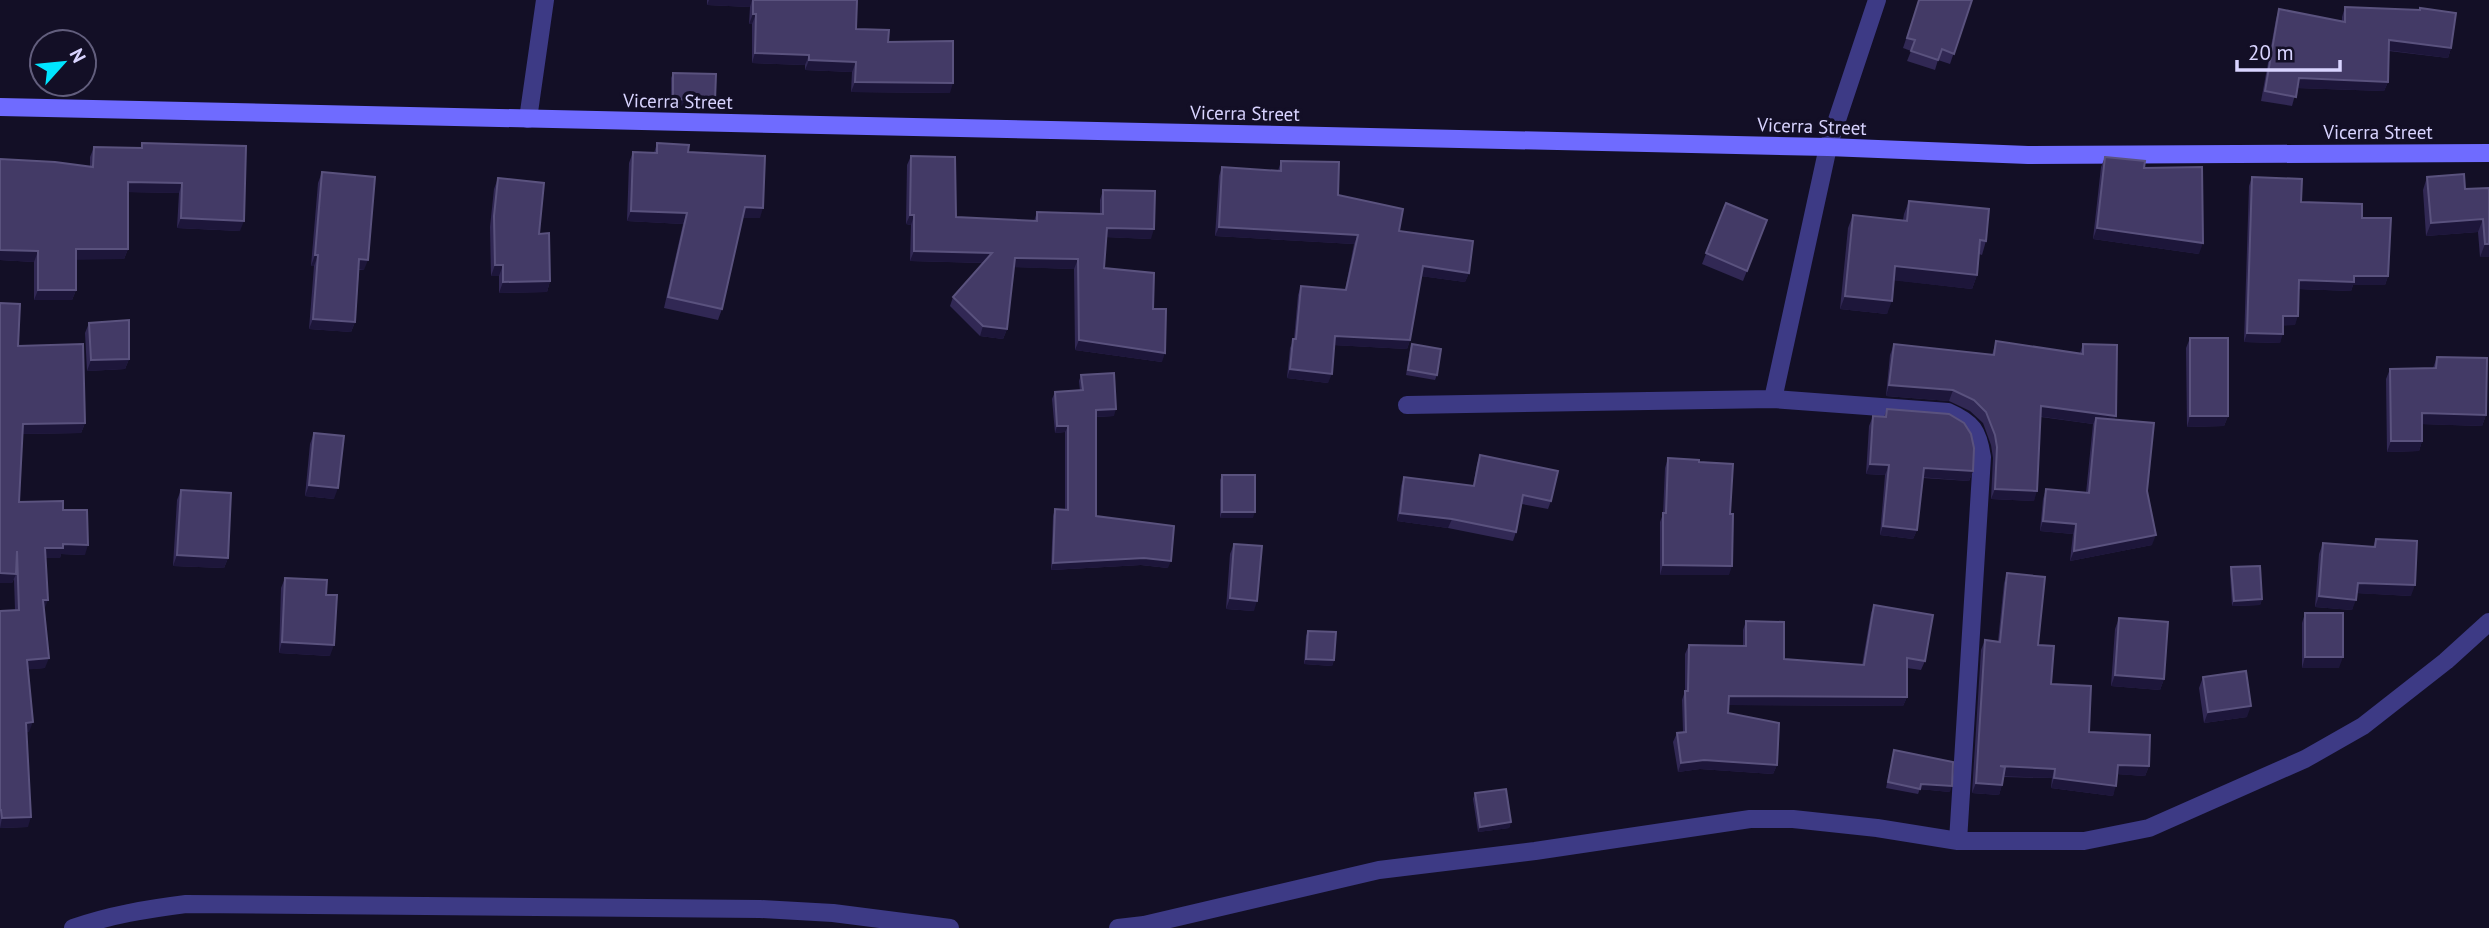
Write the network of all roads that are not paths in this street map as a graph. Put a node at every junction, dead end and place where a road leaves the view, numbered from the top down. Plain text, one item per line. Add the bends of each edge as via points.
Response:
1 (545, 0) edge
2 (1877, 0) edge
3 (0, 107) edge
4 (528, 119) junction
5 (1828, 147) junction
6 (2489, 153) edge
7 (1773, 399) junction
8 (1407, 405) dead end
9 (2489, 622) edge
10 (1958, 841) junction
11 (73, 928) edge
12 (950, 928) edge
13 (1118, 928) edge

1 - 4 street
2 - 5 street
3 - 4 main road, Vicerra Street
4 - 5 main road, Vicerra Street
5 - 6 main road, Vicerra Street via 2028,155
5 - 7 street
7 - 8 street
7 - 10 street via 1948,412 1964,419 1980,440
9 - 10 street via 2363,726 2305,760 2150,828 2084,841
10 - 13 street via 1877,828 1750,819 1380,870
11 - 12 street via 144,909 200,905 760,909

